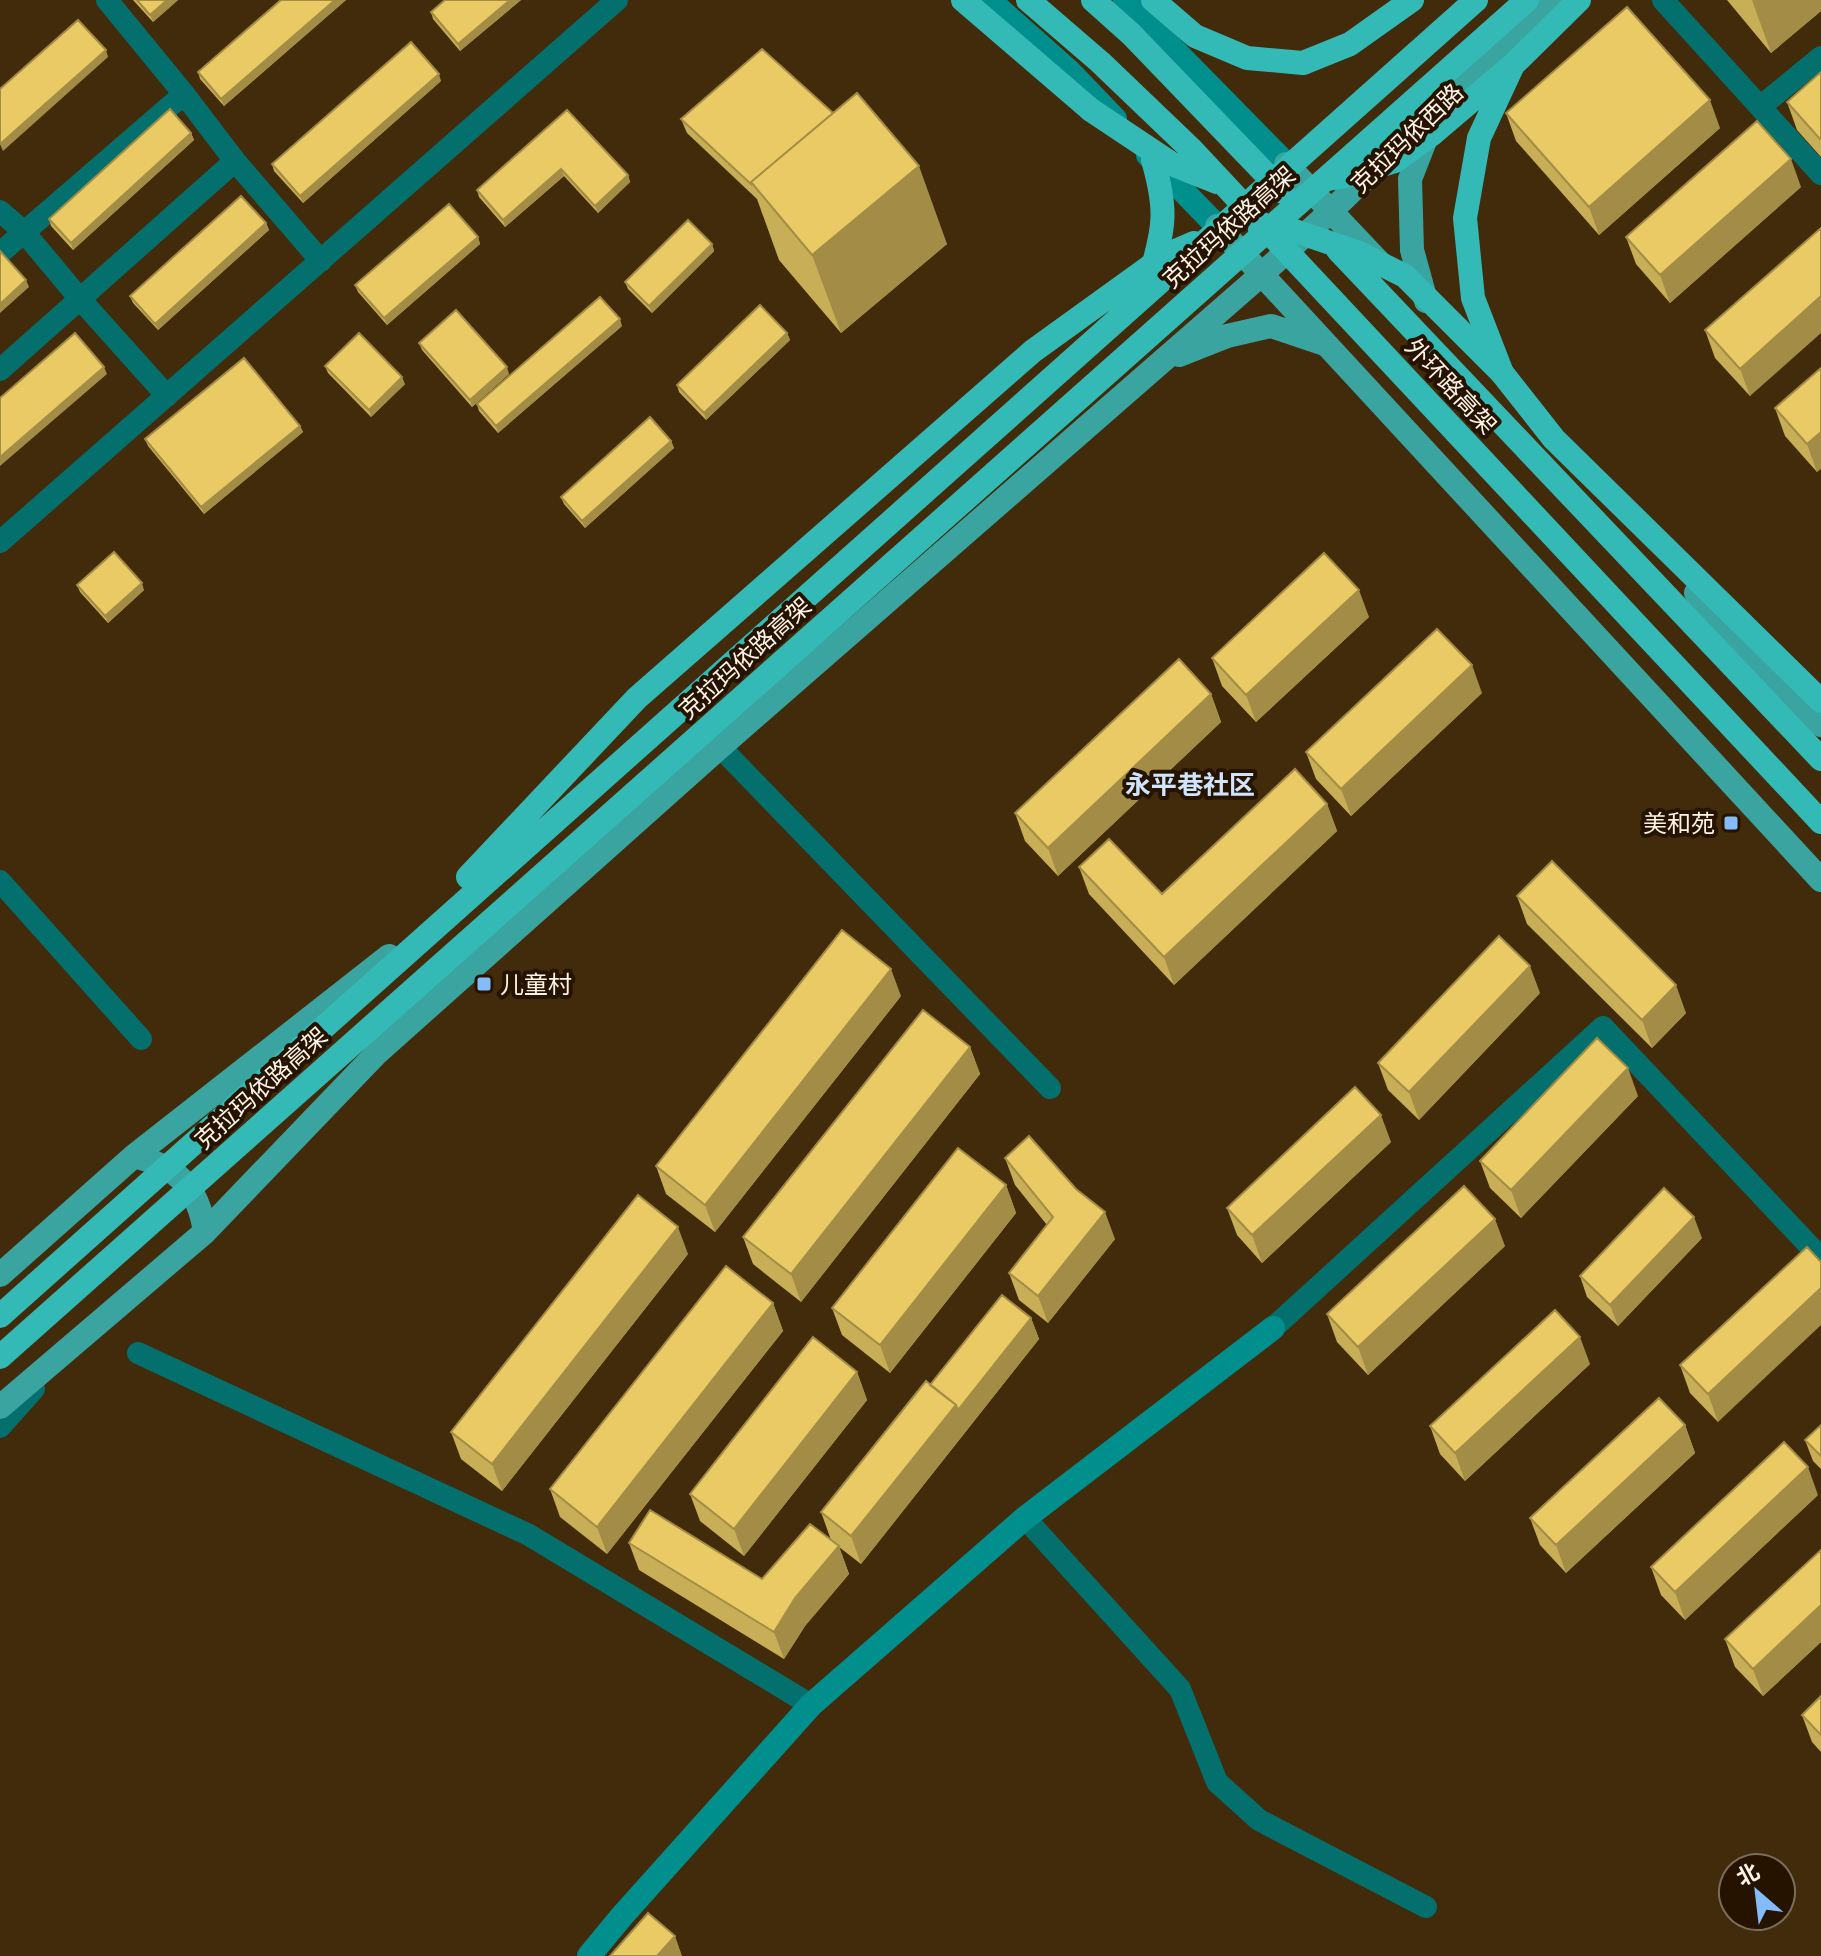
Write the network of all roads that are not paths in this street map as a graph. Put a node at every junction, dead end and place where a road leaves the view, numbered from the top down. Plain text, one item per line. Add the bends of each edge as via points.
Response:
1 (107, 0) edge
2 (617, 0) edge
3 (963, 0) edge
4 (989, 0) edge
5 (1028, 0) edge
6 (1093, 0) edge
7 (1125, 0) edge
8 (1153, 0) edge
9 (1412, 0) edge
10 (1478, 0) edge
11 (1527, 0) edge
12 (1550, 0) edge
13 (1579, 0) edge
14 (1663, 0) edge
15 (1821, 57) edge
16 (1513, 65) junction
17 (184, 94) junction
18 (1439, 107) junction
19 (1760, 107) junction
20 (1153, 160) junction
21 (235, 161) junction
22 (1286, 164) junction
23 (1821, 174) edge
24 (0, 211) edge
25 (1331, 211) junction
26 (1217, 226) junction
27 (24, 232) junction
28 (0, 253) edge
29 (321, 261) junction
30 (1261, 275) junction
31 (1147, 288) junction
32 (80, 299) junction
33 (1430, 315) junction
34 (1325, 343) junction
35 (1162, 362) junction
36 (0, 370) edge
37 (1502, 373) junction
38 (167, 396) junction
39 (0, 542) edge
40 (1821, 701) edge
41 (1821, 725) edge
42 (720, 747) junction
43 (1821, 759) edge
44 (1821, 822) edge
45 (1821, 880) edge
46 (0, 881) edge
47 (141, 1039) dead end
48 (306, 1041) junction
49 (1050, 1088) dead end
50 (134, 1156) junction
51 (205, 1232) junction
52 (1821, 1258) edge
53 (1, 1274) edge
54 (0, 1316) edge
55 (1273, 1328) joint
56 (71, 1346) junction
57 (138, 1353) dead end
58 (0, 1357) edge
59 (0, 1407) edge
60 (0, 1427) edge
61 (1025, 1518) junction
62 (811, 1705) junction
63 (1426, 1907) dead end
64 (589, 1956) edge

1 - 17 street
2 - 29 street
3 - 16 highway, bridge via 1091,110 1172,164 1210,181 1251,187 1346,176 1395,161
4 - 20 street via 1070,72
5 - 44 highway, 外环路高架, bridge via 1192,150
6 - 43 highway, 外环路高架, bridge via 1229,134
7 - 22 street
8 - 9 highway via 1195,36 1247,58 1303,63 1350,44
10 - 22 main road
10 - 48 highway, 克拉玛依路高架, bridge
11 - 58 highway, 克拉玛依路高架, bridge
12 - 18 main road, 克拉玛依西路
13 - 16 highway
14 - 19 street
15 - 19 street
16 - 37 highway via 1479,138 1465,218 1473,298
17 - 21 street
17 - 27 street
18 - 25 main road, 克拉玛依西路
18 - 33 main road via 1410,179 1412,250
19 - 23 street
20 - 26 street
20 - 31 highway via 1164,214
21 - 29 street
21 - 32 street
22 - 25 main road
22 - 26 main road
24 - 27 street
25 - 30 main road, 克拉玛依西路
25 - 33 main road
26 - 30 main road
26 - 31 main road
27 - 28 street
27 - 32 street
29 - 38 street
30 - 34 main road
30 - 35 main road, 克拉玛依西路
31 - 50 main road via 399,948
32 - 36 street
32 - 38 street
33 - 41 main road
34 - 35 main road via 1271,326 1227,336
34 - 45 main road
35 - 42 main road, 克拉玛依西路
37 - 40 highway via 1554,439
37 - 48 highway, bridge via 1405,276 1320,239 1295,231 1226,230 1166,255 1033,351 637,698
38 - 39 street
42 - 49 street
42 - 51 main road, 克拉玛依西路 via 377,1053
46 - 47 street
48 - 54 highway, 克拉玛依路高架, bridge
50 - 51 main road via 176,1173 201,1210
50 - 53 main road
51 - 56 main road, 克拉玛依西路
52 - 55 street via 1603,1027
55 - 61 street
56 - 59 main road, 克拉玛依西路
56 - 60 street
57 - 62 street via 529,1535
61 - 62 street
61 - 63 street via 1180,1689 1217,1782 1259,1820
62 - 64 street

